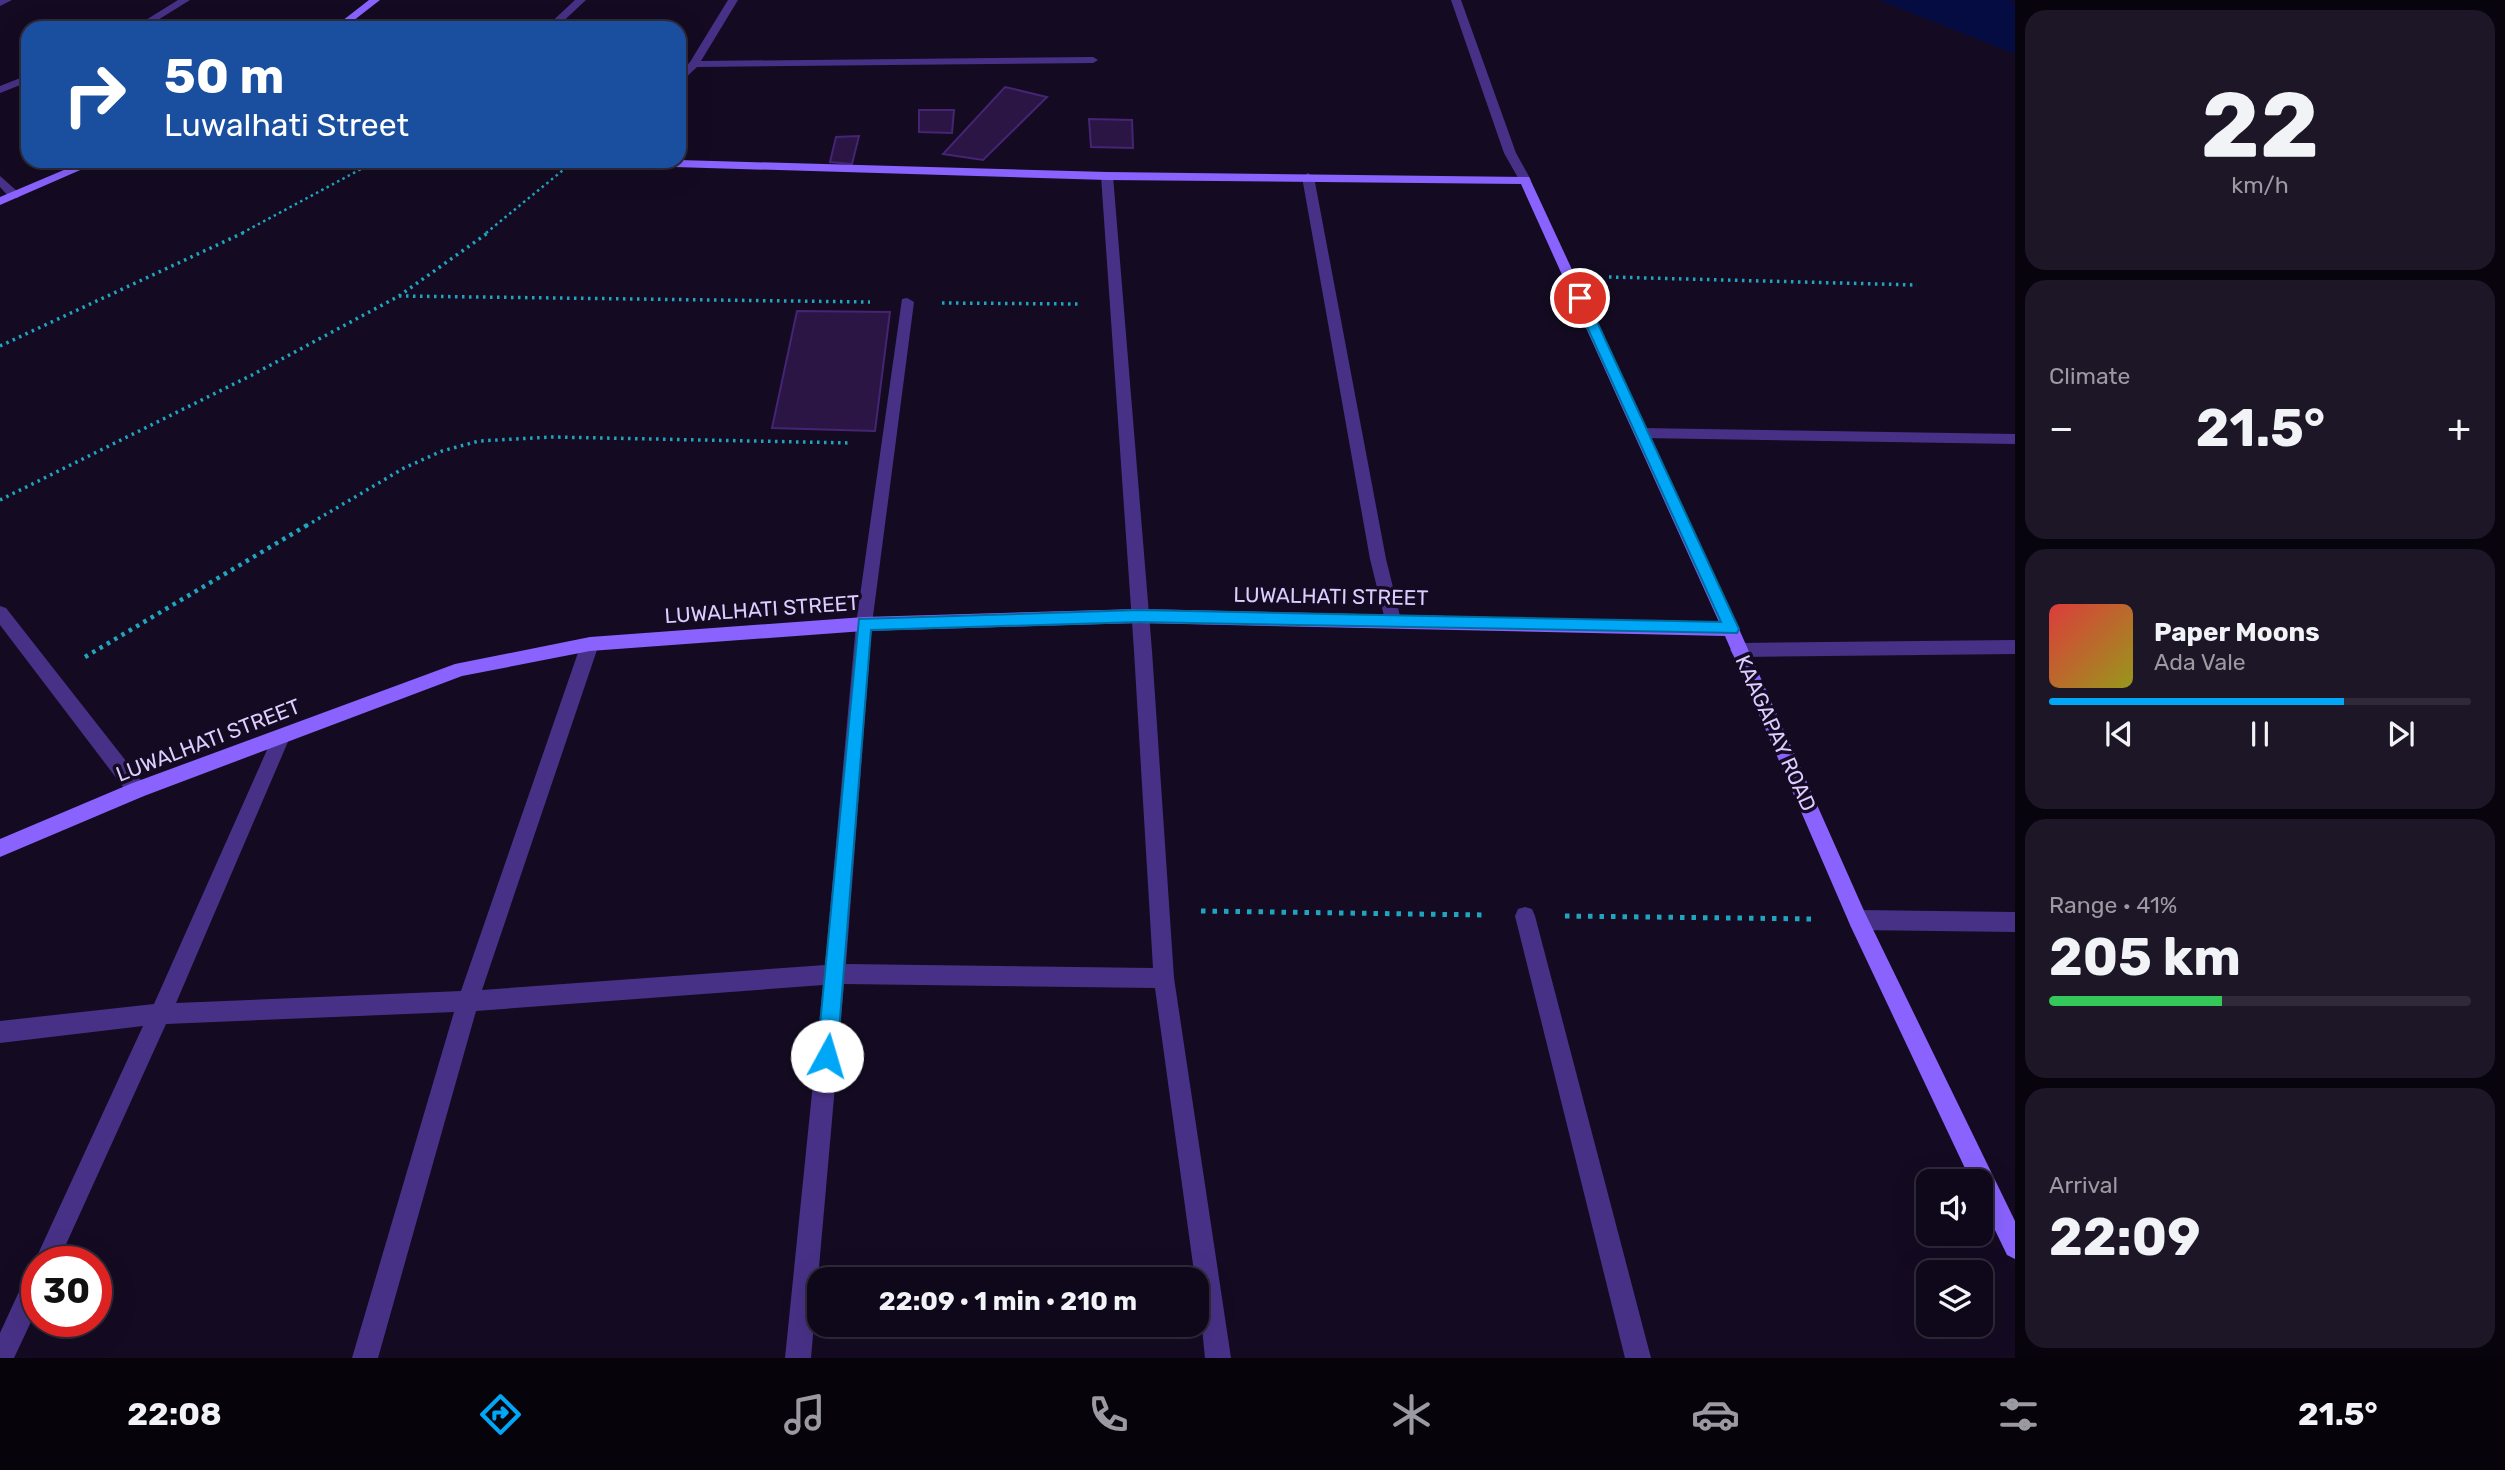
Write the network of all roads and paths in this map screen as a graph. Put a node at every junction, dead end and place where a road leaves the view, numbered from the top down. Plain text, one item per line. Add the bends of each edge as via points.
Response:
1 (7, 0) edge
2 (185, 0) edge
3 (375, 0) edge
4 (581, 0) edge
5 (733, 0) edge
6 (1456, 0) edge
7 (0, 3) edge
8 (150, 21) edge
9 (347, 21) edge
10 (558, 21) edge
11 (1093, 60) dead end
12 (694, 64) junction
13 (686, 73) edge
14 (21, 81) edge
15 (0, 90) edge
16 (686, 163) edge
17 (78, 168) edge
18 (363, 168) edge
19 (566, 168) edge
20 (1107, 176) junction
21 (1308, 177) junction
22 (0, 180) edge
23 (1525, 180) junction
24 (14, 195) junction
25 (0, 201) edge
26 (1570, 276) junction
27 (1917, 285) dead end
28 (399, 296) junction
29 (906, 302) junction
30 (1116, 305) junction
31 (0, 346) edge
32 (1642, 433) junction
33 (2015, 439) edge
34 (888, 443) junction
35 (0, 500) edge
36 (0, 613) edge
37 (1139, 616) junction
38 (1393, 620) junction
39 (864, 624) junction
40 (1731, 629) junction
41 (590, 644) junction
42 (2015, 647) edge
43 (1740, 650) junction
44 (50, 678) junction
45 (281, 737) junction
46 (137, 790) junction
47 (0, 848) edge
48 (1525, 916) dead end
49 (1858, 920) junction
50 (2015, 922) edge
51 (835, 974) junction
52 (1164, 978) junction
53 (468, 1000) junction
54 (160, 1014) junction
55 (0, 1032) edge
56 (53, 1246) edge
57 (2015, 1247) edge
58 (21, 1315) edge
59 (1, 1358) edge
60 (365, 1358) edge
61 (798, 1358) edge
62 (1219, 1358) edge
63 (1638, 1358) edge

1 - 7 street
2 - 8 street
3 - 9 street
4 - 10 street
5 - 12 street
6 - 23 street via 1510,153
11 - 12 street
12 - 13 street
14 - 15 street
16 - 20 street
17 - 24 street
18 - 31 path via 226,242
19 - 28 path via 491,230
20 - 21 street
20 - 30 street
21 - 23 street
21 - 38 street
22 - 24 street
23 - 26 street, KAAGAPAY ROAD
24 - 25 street
26 - 27 path
26 - 32 street, KAAGAPAY ROAD
28 - 29 path
28 - 35 path
29 - 30 path
29 - 34 street
30 - 37 street
32 - 33 street
32 - 40 street, KAAGAPAY ROAD
34 - 39 street
34 - 44 path via 553,437 479,441 442,451 404,468
36 - 44 street
37 - 38 street, LUWALHATI STREET
37 - 39 street, LUWALHATI STREET
37 - 52 street
38 - 40 street, LUWALHATI STREET
39 - 41 street, LUWALHATI STREET
39 - 51 street
40 - 43 street, KAAGAPAY ROAD
41 - 45 street, LUWALHATI STREET via 461,669
41 - 53 street
42 - 43 street
43 - 49 street, KAAGAPAY ROAD
44 - 46 street
45 - 46 street, LUWALHATI STREET
45 - 54 street
46 - 47 street, LUWALHATI STREET
48 - 63 street
49 - 50 street
49 - 57 street, KAAGAPAY ROAD
51 - 52 street
51 - 53 street
51 - 61 street
52 - 62 street
53 - 54 street
53 - 60 street
54 - 55 street
54 - 56 street
58 - 59 street

